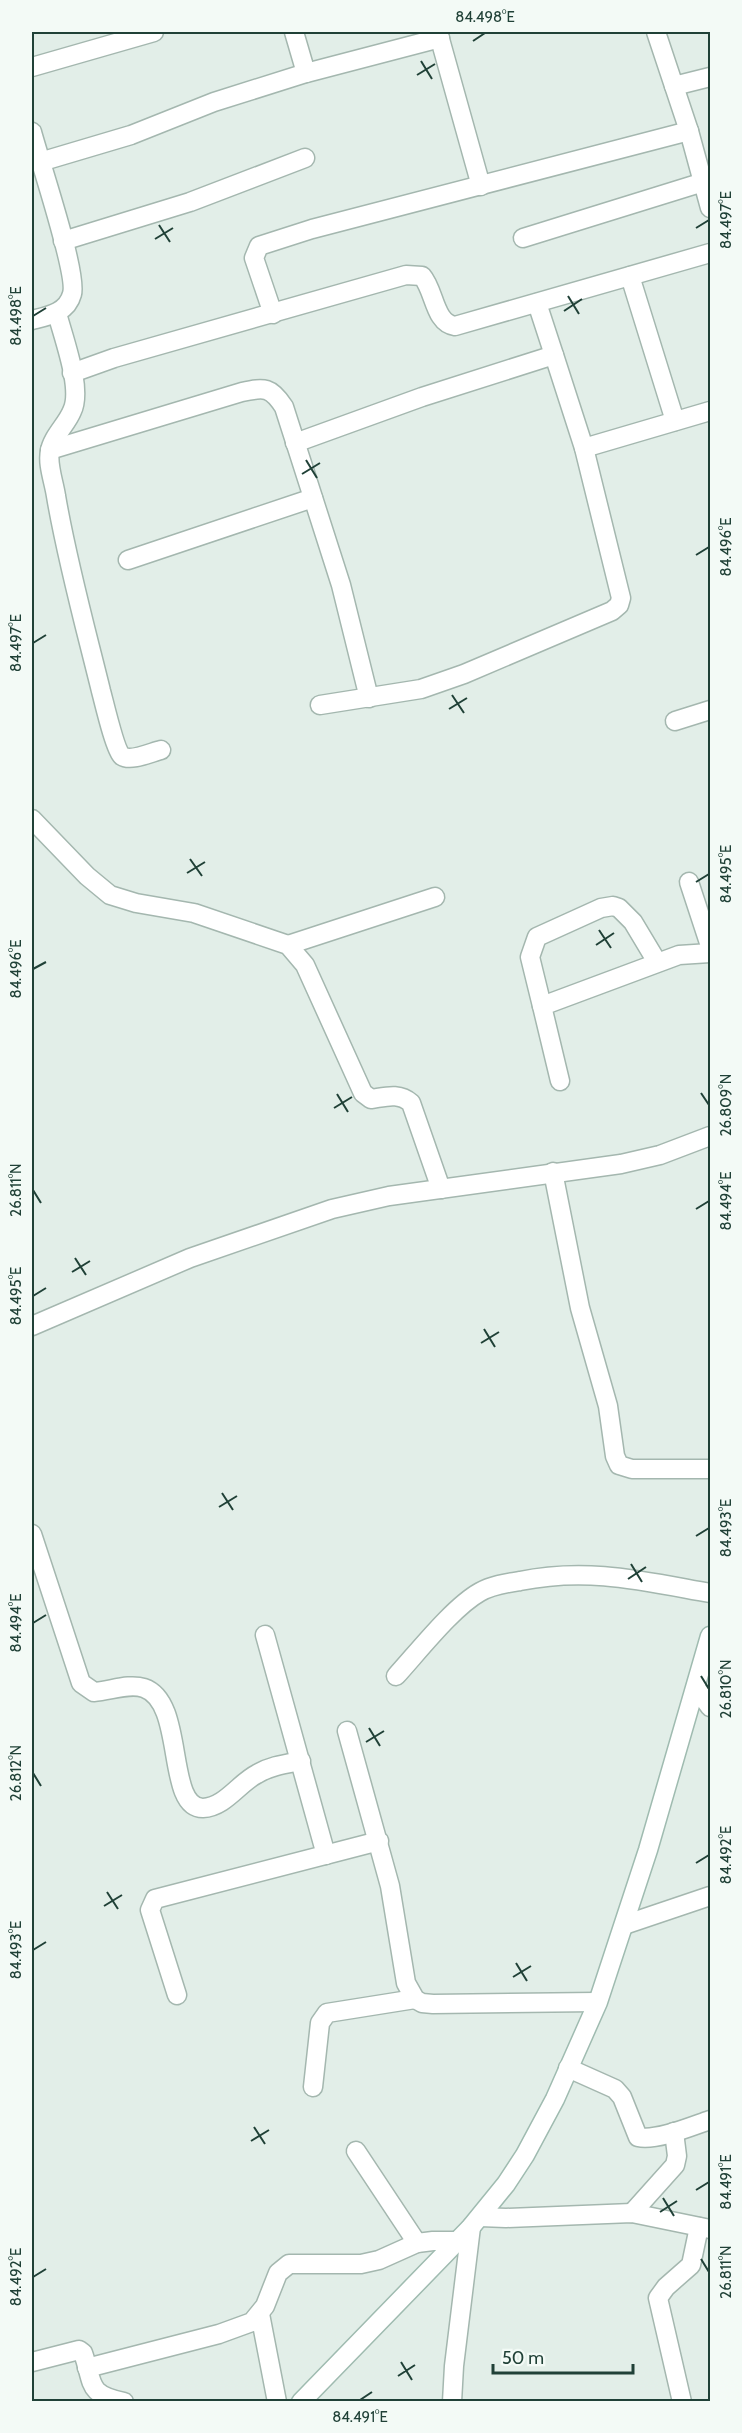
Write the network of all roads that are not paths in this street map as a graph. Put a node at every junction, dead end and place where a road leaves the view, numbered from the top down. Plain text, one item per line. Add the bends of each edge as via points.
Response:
1 (154, 32) edge
2 (294, 32) edge
3 (656, 32) edge
4 (439, 35) edge
5 (32, 67) edge
6 (306, 73) junction
7 (711, 77) edge
8 (674, 86) junction
9 (689, 131) junction
10 (32, 132) edge
11 (305, 158) dead end
12 (40, 162) junction
13 (707, 181) edge
14 (481, 186) junction
15 (711, 208) edge
16 (523, 238) dead end
17 (63, 241) junction
18 (711, 253) edge
19 (630, 276) junction
20 (537, 303) junction
21 (57, 313) junction
22 (273, 314) junction
23 (32, 320) edge
24 (554, 355) junction
25 (72, 373) junction
26 (711, 411) edge
27 (675, 421) junction
28 (295, 444) junction
29 (584, 448) junction
30 (50, 450) junction
31 (313, 498) junction
32 (128, 560) dead end
33 (369, 698) junction
34 (320, 705) dead end
35 (711, 710) edge
36 (675, 721) dead end
37 (161, 750) dead end
38 (32, 819) edge
39 (689, 882) dead end
40 (435, 897) dead end
41 (288, 945) junction
42 (711, 946) edge
43 (711, 953) edge
44 (657, 963) junction
45 (542, 1006) junction
46 (560, 1081) dead end
47 (711, 1136) edge
48 (553, 1172) junction
49 (441, 1189) junction
50 (32, 1326) edge
51 (711, 1469) edge
52 (32, 1534) edge
53 (711, 1593) edge
54 (265, 1635) dead end
55 (711, 1635) edge
56 (396, 1676) dead end
57 (696, 1688) junction
58 (711, 1707) edge
59 (347, 1731) dead end
60 (301, 1761) junction
61 (379, 1842) junction
62 (326, 1855) junction
63 (711, 1896) edge
64 (624, 1925) junction
65 (177, 1995) dead end
66 (415, 1999) junction
67 (597, 2002) junction
68 (568, 2068) junction
69 (313, 2087) dead end
70 (711, 2120) edge
71 (674, 2132) junction
72 (357, 2151) dead end
73 (632, 2213) junction
74 (475, 2222) junction
75 (705, 2228) edge
76 (456, 2241) junction
77 (417, 2243) junction
78 (260, 2314) junction
79 (32, 2362) edge
80 (87, 2367) junction
81 (124, 2402) edge
82 (277, 2402) edge
83 (301, 2402) edge
84 (452, 2402) edge
85 (681, 2402) edge

1 - 5 street
2 - 6 street
3 - 8 street
4 - 6 street
4 - 14 street
6 - 12 street via 214,102 131,135
7 - 8 street
8 - 9 street
9 - 13 street
9 - 14 street
10 - 12 street
11 - 17 street via 190,202
12 - 17 street
13 - 15 street
13 - 16 street
14 - 22 street via 259,246 254,258
17 - 21 street via 73,293
18 - 19 street
19 - 20 street
19 - 27 street
20 - 22 street via 447,325 429,285 422,276 414,274
20 - 24 street
21 - 23 street
21 - 25 street
22 - 25 street
24 - 28 street via 422,397
24 - 29 street
25 - 30 street via 75,405
26 - 27 street
27 - 29 street
28 - 30 street via 284,407 268,389 258,388
28 - 31 street
29 - 33 street via 620,605 464,674 421,689
30 - 37 street via 62,528 119,753 130,758
31 - 32 street
31 - 33 street via 341,585
33 - 34 street
35 - 36 street
38 - 41 street via 110,895 194,913
39 - 42 street
40 - 41 street
41 - 49 street via 305,965 363,1093 370,1098 397,1096 411,1103
43 - 44 street via 679,955
44 - 45 street
44 - 45 street via 626,914 613,906 601,908 544,933 532,944 530,957
45 - 46 street
47 - 48 street via 631,1162
48 - 49 street
48 - 51 street via 580,1308 608,1406 619,1465 632,1469
49 - 50 street via 332,1209 190,1258
52 - 60 street via 81,1683 94,1692 137,1686 153,1692 168,1715 181,1784 194,1805 214,1805 269,1767
53 - 56 street via 609,1575 549,1575 497,1585 460,1607
54 - 60 street
55 - 57 street
57 - 58 street
57 - 64 street
59 - 61 street
60 - 62 street
61 - 62 street
61 - 66 street via 406,1983
62 - 65 street via 155,1899 150,1910
63 - 64 street
64 - 67 street
66 - 67 street via 433,2004
66 - 69 street via 327,2013 320,2023
67 - 68 street
68 - 71 street via 615,2089 638,2137
68 - 74 street via 525,2155
70 - 71 street
71 - 73 street via 675,2164
72 - 77 street
73 - 74 street
73 - 75 street
74 - 76 street
74 - 84 street
75 - 85 street via 691,2265 658,2298
76 - 77 street
76 - 83 street
77 - 78 street via 369,2263 289,2264 278,2273
78 - 80 street via 252,2322 219,2334
78 - 82 street
79 - 80 street via 79,2350
80 - 81 street via 99,2394

